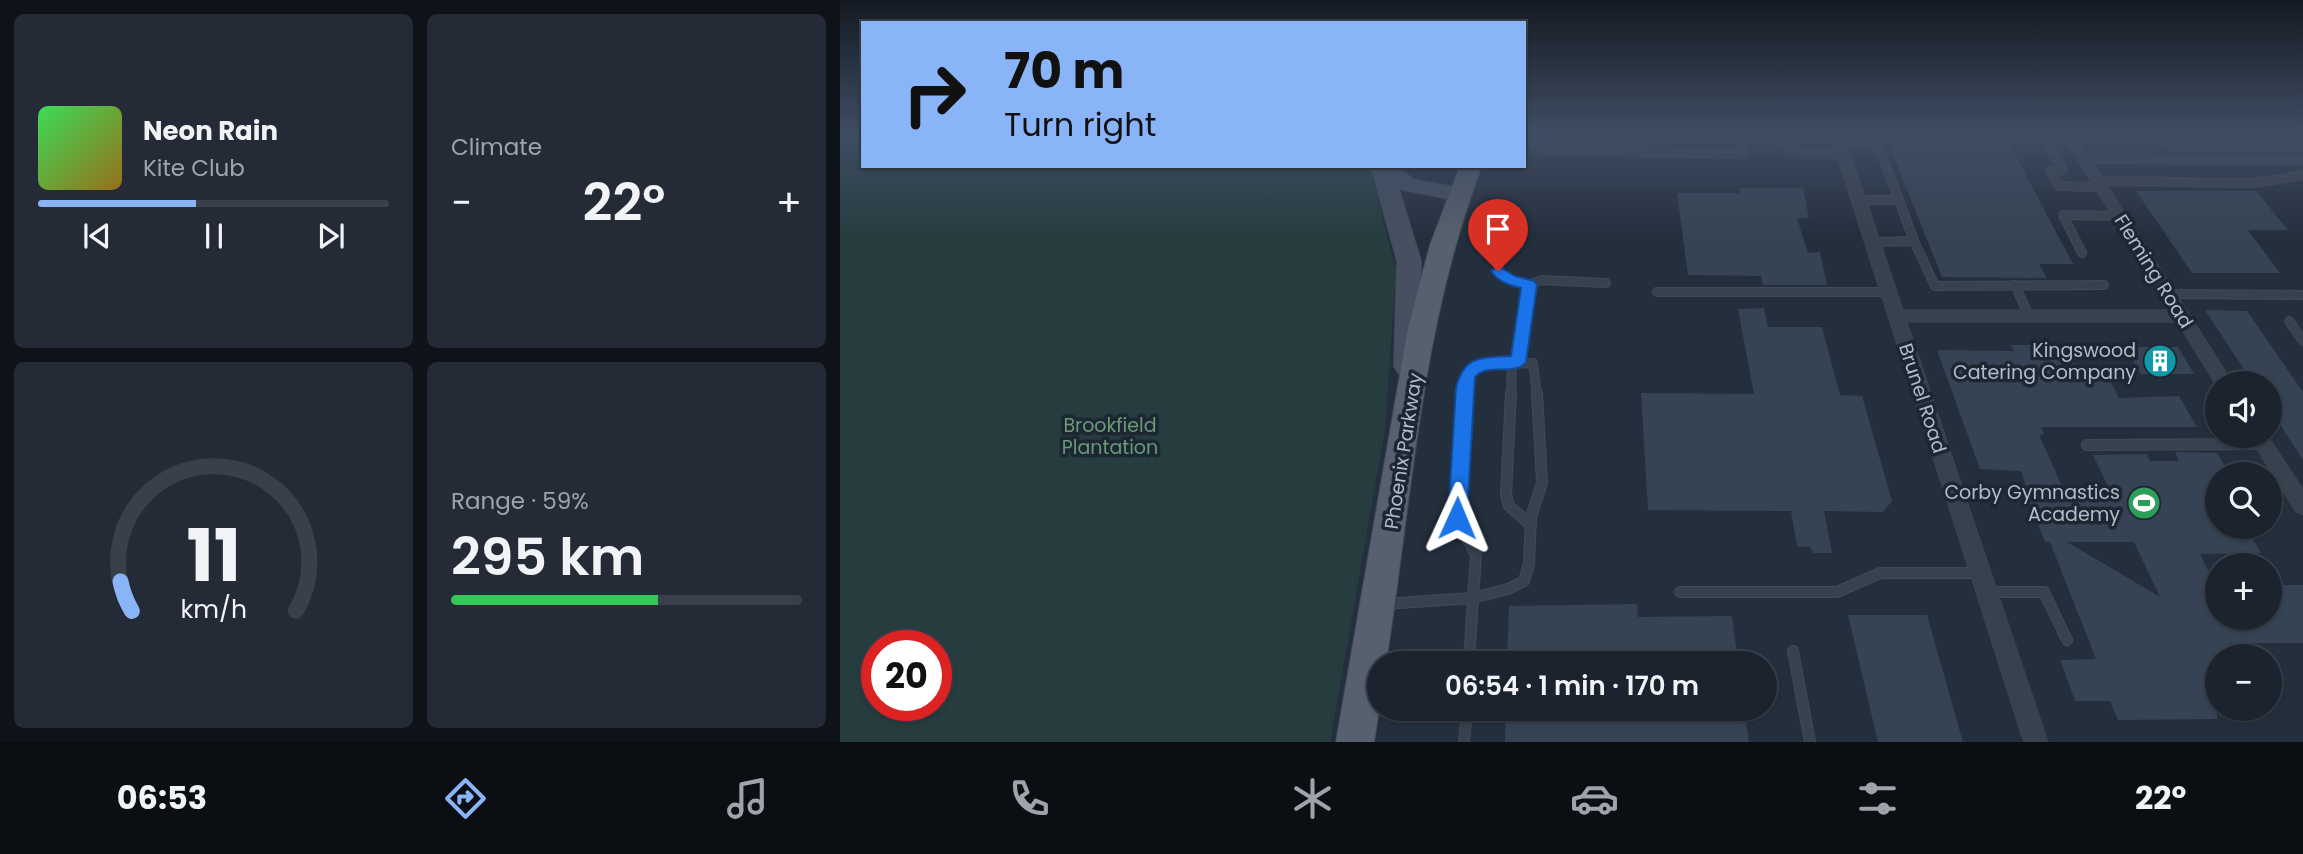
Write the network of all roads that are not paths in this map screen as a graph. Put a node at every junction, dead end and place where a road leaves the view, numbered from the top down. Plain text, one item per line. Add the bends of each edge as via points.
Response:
1 (1381, 168) edge
2 (1382, 168) edge
3 (1470, 168) edge
4 (1847, 168) edge
5 (1886, 168) edge
6 (2062, 168) edge
7 (2089, 168) edge
8 (2303, 175) edge
9 (2099, 184) junction
10 (1459, 194) junction
11 (1858, 200) junction
12 (1899, 200) junction
13 (2120, 216) junction
14 (1914, 241) junction
15 (1872, 242) junction
16 (1499, 252) dead end
17 (2082, 253) dead end
18 (1606, 283) dead end
19 (1529, 285) junction
20 (2015, 285) junction
21 (2104, 285) dead end
22 (1657, 292) dead end
23 (1888, 292) junction
24 (2168, 294) junction
25 (2303, 295) edge
26 (1896, 316) junction
27 (2029, 316) junction
28 (2181, 316) junction
29 (2289, 321) dead end
30 (2303, 341) edge
31 (1515, 362) junction
32 (2216, 371) edge
33 (1407, 417) junction
34 (2205, 442) edge
35 (2087, 445) dead end
36 (2267, 448) edge
37 (2298, 489) edge
38 (2303, 506) edge
39 (1531, 525) junction
40 (1980, 573) junction
41 (1681, 592) dead end
42 (1986, 592) junction
43 (1473, 599) junction
44 (1379, 605) junction
45 (2067, 640) dead end
46 (1470, 651) edge
47 (1793, 651) dead end
48 (1465, 721) edge
49 (1355, 742) edge
50 (1464, 742) edge
51 (1810, 742) edge
52 (2036, 742) edge

1 - 33 street via 1409,261
2 - 10 street via 1409,186
3 - 10 main road, Phoenix Parkway
4 - 11 street, Brunel Road
5 - 12 lane
6 - 9 lane via 2050,171 2059,186
7 - 9 street, Fleming Road
8 - 9 lane via 2254,183
9 - 13 street, Fleming Road
10 - 33 main road, Phoenix Parkway via 1434,273
11 - 12 lane
11 - 15 street, Brunel Road
12 - 14 lane
13 - 17 lane via 2063,215
13 - 24 street, Fleming Road
14 - 15 lane
14 - 20 lane via 1935,285
15 - 23 street, Brunel Road
16 - 19 lane via 1498,271 1503,277
18 - 19 lane via 1541,280
19 - 31 lane
20 - 21 lane
20 - 27 lane
22 - 23 lane
23 - 26 street, Brunel Road
24 - 25 lane
24 - 28 street, Fleming Road
26 - 27 street
26 - 40 street, Brunel Road
27 - 28 street
28 - 32 street, Fleming Road
29 - 30 lane
31 - 39 lane via 1506,495 1509,506
31 - 39 lane via 1535,366 1541,426 1542,483
31 - 43 lane via 1472,368 1464,388 1457,518 1476,555
33 - 44 main road, Phoenix Parkway
34 - 35 lane
36 - 37 street
37 - 38 street
39 - 43 lane via 1524,581
40 - 41 lane via 1880,573 1838,592
40 - 42 street, Brunel Road
42 - 45 lane via 2044,592
42 - 52 street, Brunel Road
43 - 44 lane
43 - 46 lane
44 - 49 main road, Phoenix Parkway
47 - 51 lane
48 - 50 lane

